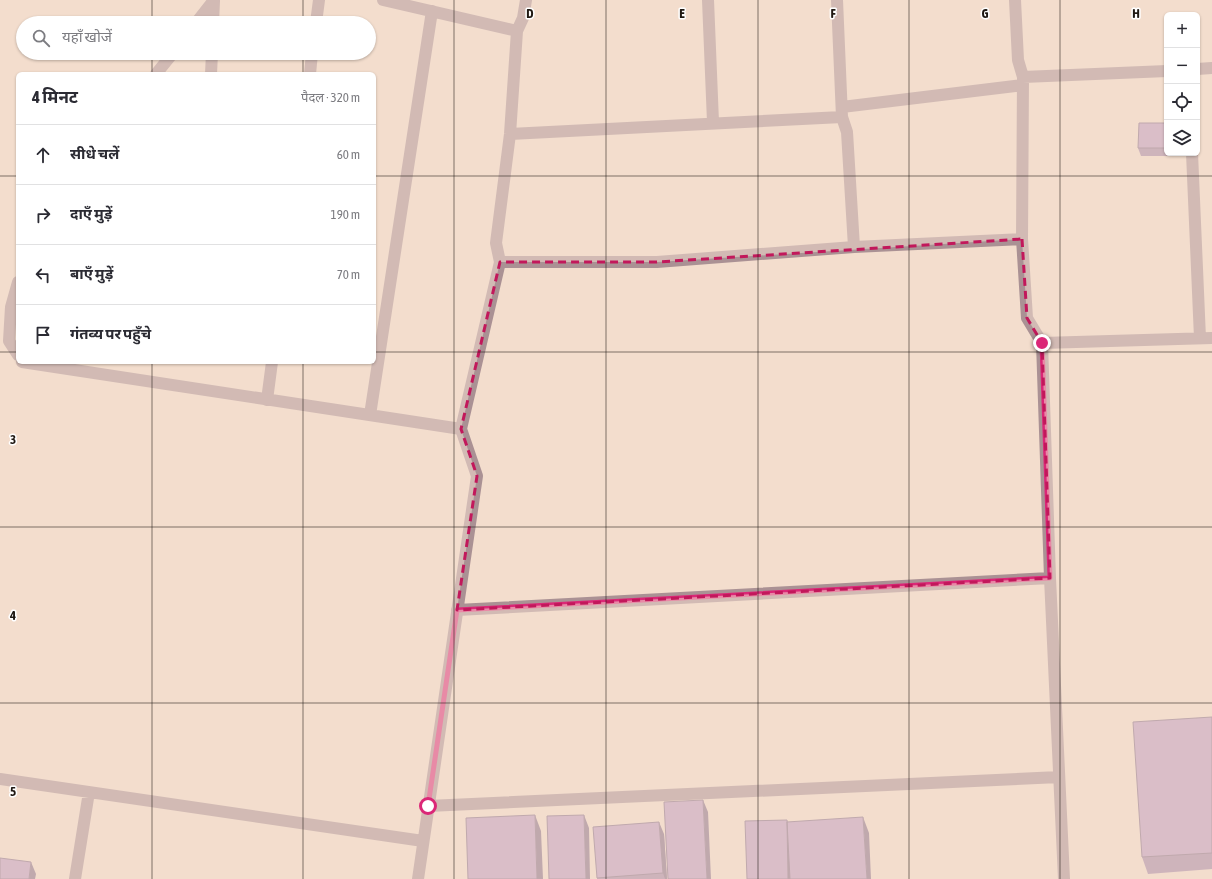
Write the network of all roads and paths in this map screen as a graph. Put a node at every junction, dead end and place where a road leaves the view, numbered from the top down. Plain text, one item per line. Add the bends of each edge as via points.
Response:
1 (214, 0) edge
2 (319, 0) edge
3 (383, 0) edge
4 (526, 0) edge
5 (708, 0) edge
6 (837, 0) edge
7 (1015, 0) edge
8 (432, 11) junction
9 (201, 16) edge
10 (213, 16) edge
11 (317, 16) edge
12 (517, 31) junction
13 (167, 60) edge
14 (212, 60) edge
15 (311, 60) edge
16 (1212, 68) edge
17 (1200, 69) edge
18 (1164, 71) edge
19 (158, 72) edge
20 (211, 72) edge
21 (310, 72) edge
22 (1023, 81) junction
23 (842, 112) junction
24 (713, 122) junction
25 (510, 134) junction
26 (1192, 156) edge
27 (1022, 238) junction
28 (854, 247) junction
29 (500, 262) junction
30 (16, 289) edge
31 (1206, 338) edge
32 (1042, 343) junction
33 (16, 352) edge
34 (35, 364) edge
35 (272, 364) edge
36 (267, 400) junction
37 (370, 415) junction
38 (461, 429) junction
39 (1050, 578) junction
40 (457, 610) junction
41 (1059, 778) junction
42 (0, 779) edge
43 (89, 792) junction
44 (428, 806) junction
45 (423, 841) junction
46 (75, 879) edge
47 (418, 879) edge
48 (1064, 879) edge

1 - 9 street
1 - 10 street
2 - 11 street
3 - 8 street
4 - 12 street via 523,18
5 - 24 street
6 - 23 street
7 - 22 street via 1018,60
8 - 12 street
8 - 37 street
12 - 25 street
13 - 19 street
14 - 20 street
15 - 21 street
16 - 17 street
18 - 22 street
22 - 23 street
22 - 27 street
23 - 24 street
23 - 28 street via 847,132
24 - 25 street
25 - 29 street via 496,244
26 - 31 street
27 - 28 street
27 - 32 street via 1027,318
28 - 29 street via 657,262
29 - 38 street
30 - 33 street via 11,307 9,341
31 - 32 street
32 - 39 street
34 - 36 street
35 - 36 street
36 - 37 street
37 - 38 street
38 - 40 street via 476,476
39 - 40 street
39 - 41 street
40 - 44 street
41 - 44 street
41 - 48 street
42 - 43 street
43 - 45 street
43 - 46 street
44 - 45 street
45 - 47 street

